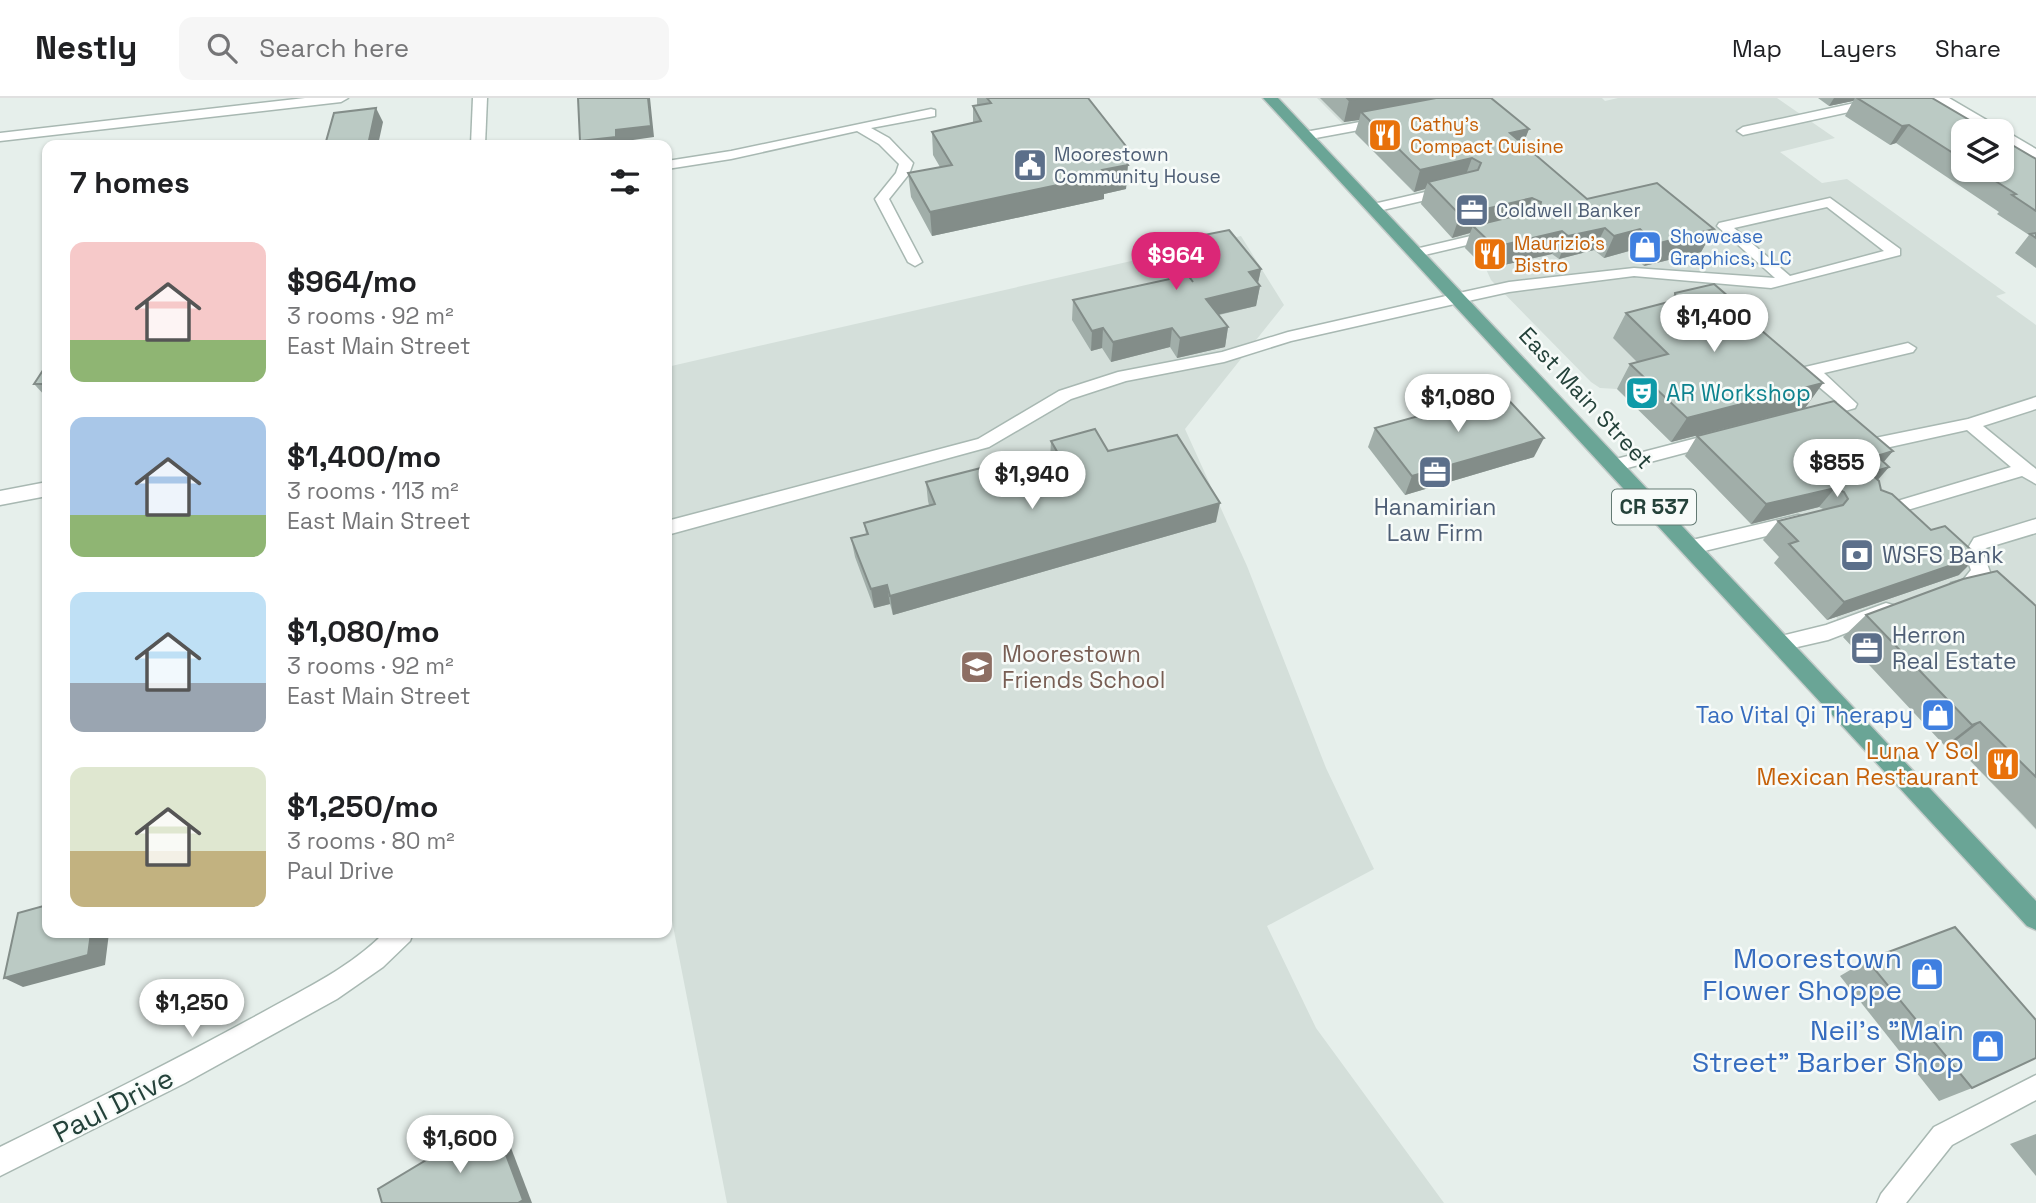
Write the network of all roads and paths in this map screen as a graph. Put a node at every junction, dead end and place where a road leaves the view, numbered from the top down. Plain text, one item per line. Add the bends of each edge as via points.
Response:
1 (341, 98) edge
2 (480, 98) edge
3 (1270, 98) edge
4 (1895, 98) edge
5 (1939, 98) edge
6 (931, 113) dead end
7 (1399, 119) edge
8 (1975, 119) edge
9 (859, 127) junction
10 (1743, 131) dead end
11 (1305, 136) junction
12 (0, 137) edge
13 (478, 140) edge
14 (2014, 142) edge
15 (2036, 155) edge
16 (672, 164) edge
17 (1465, 187) edge
18 (1374, 208) junction
19 (1511, 230) edge
20 (1416, 253) junction
21 (915, 262) dead end
22 (1787, 281) junction
23 (1459, 298) junction
24 (1908, 348) dead end
25 (2036, 403) edge
26 (1970, 424) junction
27 (1728, 436) edge
28 (1616, 465) junction
29 (2030, 474) edge
30 (42, 490) edge
31 (0, 498) edge
32 (1872, 503) edge
33 (1820, 517) edge
34 (2036, 526) edge
35 (672, 527) edge
36 (1692, 547) junction
37 (1937, 593) edge
38 (1903, 604) edge
39 (1780, 643) junction
40 (2036, 918) edge
41 (396, 938) edge
42 (2036, 1087) edge
43 (0, 1162) edge
44 (1890, 1203) edge

1 - 12 street
2 - 13 street
3 - 11 main road, East Main Street / CR 537
4 - 10 lane
5 - 8 street
6 - 9 lane
7 - 11 lane
9 - 16 lane
9 - 21 lane via 884,141 906,163 882,199
11 - 18 main road, East Main Street / CR 537
14 - 15 street
17 - 18 lane
18 - 20 main road, East Main Street / CR 537
19 - 20 lane
20 - 23 main road, East Main Street / CR 537
22 - 22 lane via 1814,274 1895,252 1830,202 1724,226
22 - 23 lane via 1634,272 1508,287
23 - 28 main road, East Main Street / CR 537
23 - 35 lane via 1288,337 1224,357 1124,376 1065,395 983,443
24 - 26 lane via 1811,371 1849,404 1834,418 1872,445
25 - 26 lane
26 - 29 lane
27 - 28 lane
28 - 36 main road, East Main Street / CR 537
29 - 32 lane via 1894,508
30 - 31 street
33 - 36 lane
34 - 37 lane via 1980,543 1974,553 1980,572 1969,585
36 - 39 main road, East Main Street / CR 537
38 - 39 lane via 1828,632
39 - 40 main road, East Main Street / CR 537
41 - 43 street, Paul Drive via 336,985 217,1052
42 - 44 lane via 1943,1136

